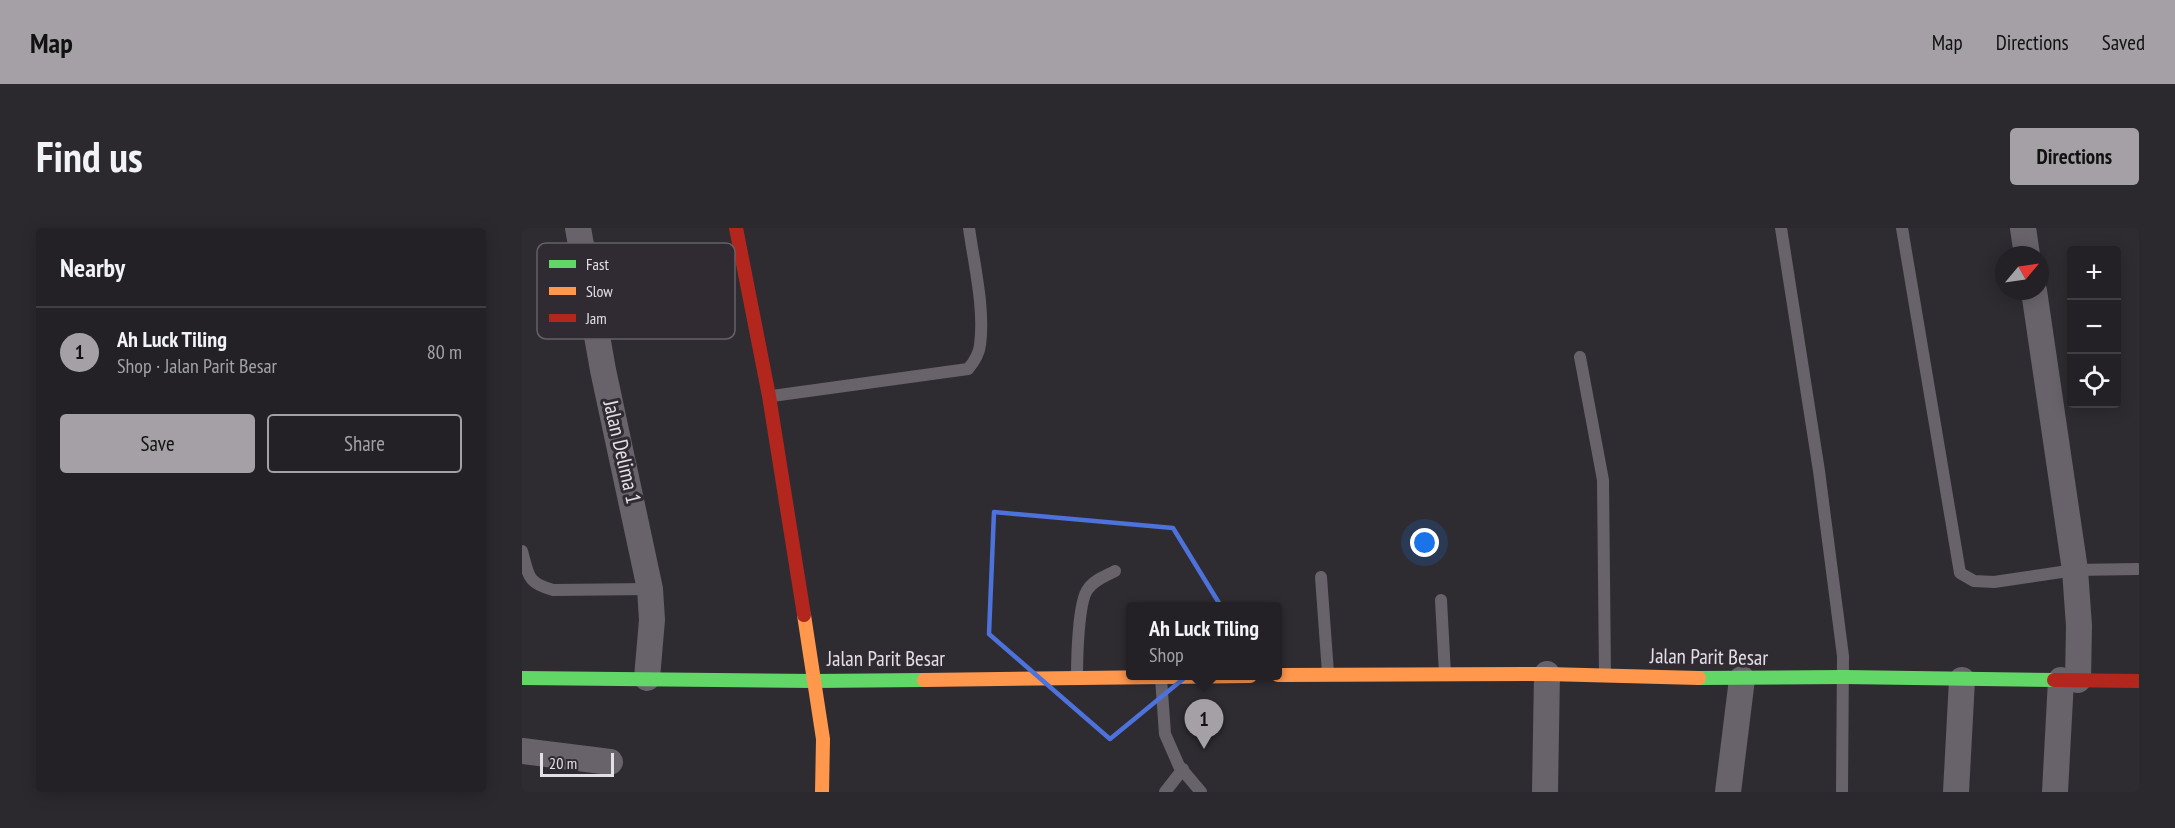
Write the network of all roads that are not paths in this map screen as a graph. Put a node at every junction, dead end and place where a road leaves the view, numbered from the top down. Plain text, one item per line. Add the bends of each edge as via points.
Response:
1 (578, 228) edge
2 (736, 228) edge
3 (969, 228) edge
4 (1781, 228) edge
5 (1902, 228) edge
6 (2023, 228) edge
7 (581, 243) edge
8 (2026, 246) edge
9 (2035, 300) edge
10 (598, 339) edge
11 (1580, 357) dead end
12 (770, 396) junction
13 (522, 551) edge
14 (2137, 569) dead end
15 (2075, 570) junction
16 (1115, 571) dead end
17 (1321, 578) dead end
18 (650, 590) junction
19 (1442, 600) dead end
20 (1328, 674) junction
21 (1547, 674) junction
22 (1282, 675) edge
23 (1445, 675) junction
24 (1605, 676) junction
25 (1844, 677) junction
26 (522, 678) edge
27 (647, 678) junction
28 (1126, 678) edge
29 (1077, 679) junction
30 (1742, 679) junction
31 (1161, 680) edge
32 (1962, 680) junction
33 (2070, 680) junction
34 (814, 681) junction
35 (2139, 681) edge
36 (522, 751) edge
37 (610, 762) dead end
38 (1183, 770) junction
39 (822, 792) edge
40 (1165, 792) edge
41 (1201, 792) edge
42 (1545, 792) edge
43 (1728, 792) edge
44 (1842, 792) edge
45 (1956, 792) edge
46 (2055, 792) edge

1 - 7 street, Jalan Delima 1
2 - 12 street
3 - 12 lane via 981,316 980,345 968,369
4 - 25 lane via 1819,471
5 - 15 lane via 1960,573 1974,581 1994,582
6 - 8 street
9 - 15 street
10 - 18 street, Jalan Delima 1
11 - 24 lane via 1603,480
12 - 34 street
13 - 18 lane via 528,575 538,586 553,590
14 - 15 lane
15 - 33 street via 2079,654
16 - 29 lane via 1086,590
17 - 20 lane
18 - 27 street, Jalan Delima 1 via 652,632
19 - 23 lane
20 - 22 street, Jalan Parit Besar
20 - 23 street, Jalan Parit Besar
21 - 23 street, Jalan Parit Besar
21 - 24 street, Jalan Parit Besar
21 - 42 street
24 - 30 street, Jalan Parit Besar
25 - 30 street, Jalan Parit Besar
25 - 32 street, Jalan Parit Besar
25 - 44 lane
26 - 27 street, Jalan Parit Besar
27 - 34 street, Jalan Parit Besar
28 - 29 street, Jalan Parit Besar
29 - 34 street, Jalan Parit Besar
30 - 43 street
31 - 38 lane via 1165,734
32 - 33 street, Jalan Parit Besar
32 - 45 street
33 - 35 street, Jalan Parit Besar
33 - 46 street
34 - 39 street via 823,740
36 - 37 street
38 - 40 lane
38 - 41 lane

